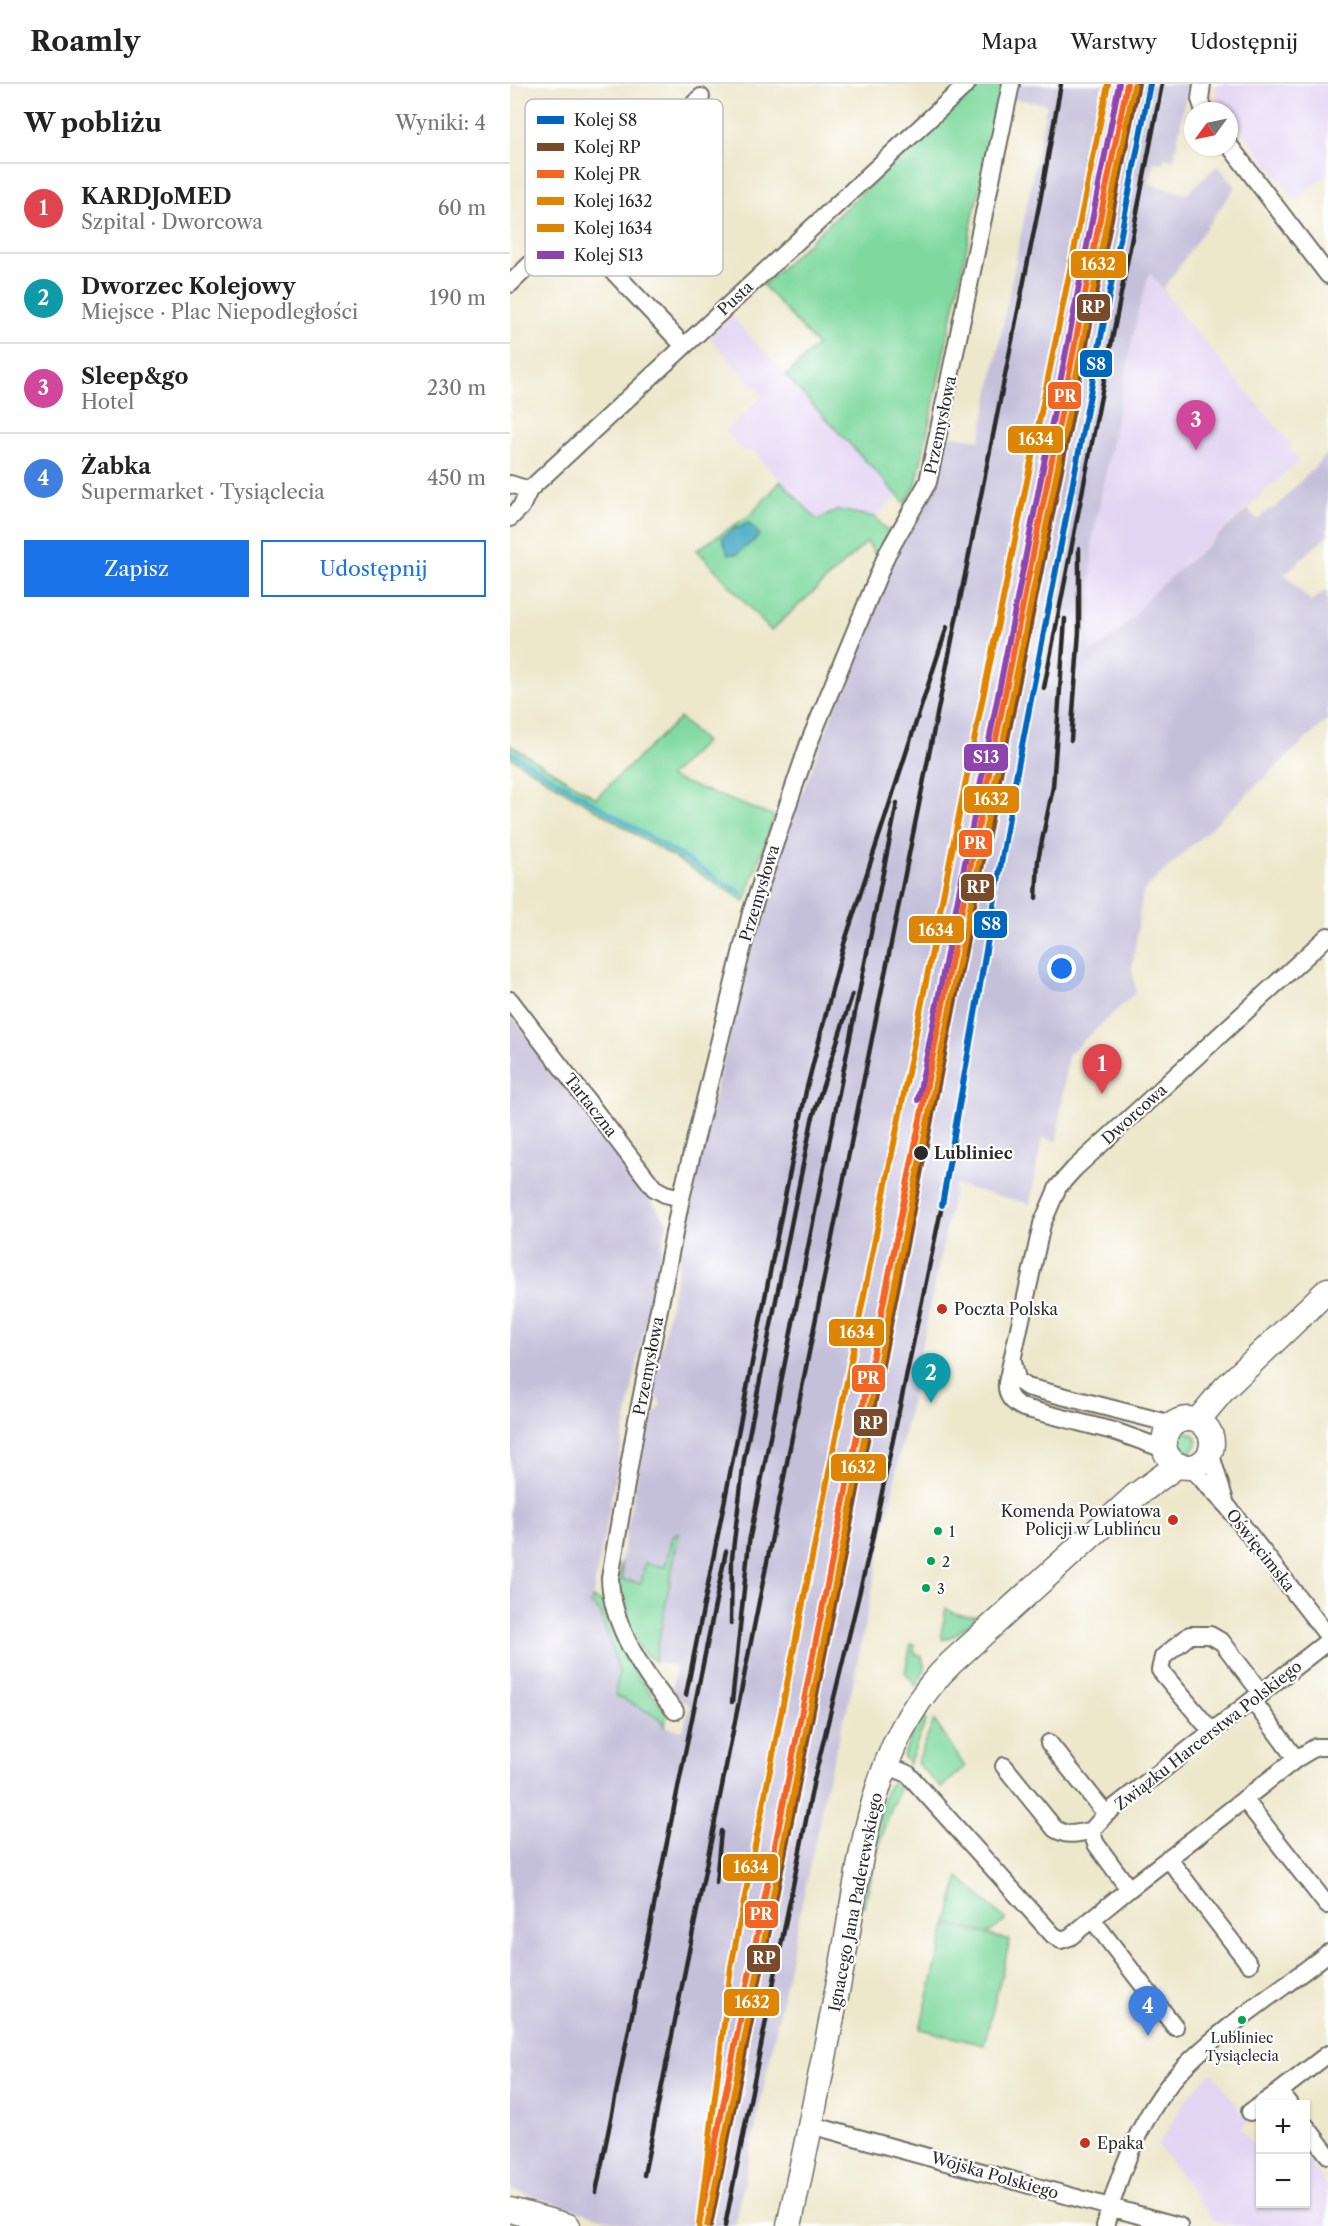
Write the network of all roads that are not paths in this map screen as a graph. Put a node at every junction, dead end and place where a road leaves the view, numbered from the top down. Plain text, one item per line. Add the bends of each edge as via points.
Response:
1 (967, 84) edge
2 (1011, 84) edge
3 (1201, 87) edge
4 (1203, 102) edge
5 (1237, 156) edge
6 (525, 270) edge
7 (1328, 275) edge
8 (618, 276) edge
9 (510, 284) edge
10 (683, 345) junction
11 (510, 484) edge
12 (529, 490) junction
13 (510, 518) edge
14 (1328, 936) edge
15 (510, 1000) edge
16 (681, 1198) junction
17 (1328, 1290) edge
18 (1014, 1347) junction
19 (1198, 1420) junction
20 (1172, 1424) junction
21 (1210, 1452) junction
22 (1177, 1460) junction
23 (1228, 1507) junction
24 (1328, 1636) edge
25 (1328, 1641) edge
26 (1257, 1697) junction
27 (675, 1711) dead end
28 (1212, 1732) junction
29 (1049, 1743) dead end
30 (1328, 1747) edge
31 (1296, 1759) junction
32 (886, 1765) junction
33 (1005, 1766) dead end
34 (1244, 1798) junction
35 (1106, 1814) junction
36 (1091, 1831) junction
37 (1168, 1858) junction
38 (1129, 1889) junction
39 (1327, 1905) edge
40 (1092, 1919) junction
41 (1328, 1953) edge
42 (1249, 1964) dead end
43 (1175, 2027) dead end
44 (1328, 2054) edge
45 (1284, 2098) edge
46 (1250, 2112) dead end
47 (811, 2125) junction
48 (1310, 2132) edge
49 (1328, 2155) edge
50 (1110, 2207) junction
51 (510, 2210) edge
52 (568, 2226) edge
53 (789, 2226) edge
54 (1106, 2226) edge
55 (1179, 2226) edge

1 - 10 street, Pusta
2 - 16 street, Przemysłowa via 928,482 887,554 806,754 751,913
3 - 4 street
5 - 7 street
6 - 9 street
8 - 10 street
10 - 12 street, Pusta
11 - 12 street
12 - 13 street, Pusta
14 - 18 street, Dworcowa via 1058,1187 1042,1224
15 - 16 street, Tartaczna via 654,1188
16 - 27 street, Przemysłowa via 610,1578 613,1600 630,1646 651,1682
17 - 19 street via 1225,1388
18 - 20 street via 1017,1380 1027,1387
18 - 22 street, Dworcowa via 1006,1389 1018,1406 1117,1432
19 - 20 street
19 - 21 street via 1211,1434
20 - 22 street via 1164,1435
21 - 22 street via 1202,1462
21 - 23 street
22 - 23 street, Oświęcimska
22 - 32 street, Ignacego Jana Paderewskiego via 930,1685 906,1721
23 - 24 street, Oświęcimska
25 - 26 street, Związku Harcerstwa Polskiego
26 - 28 street, Związku Harcerstwa Polskiego
26 - 28 street via 1217,1637 1190,1635 1163,1658 1160,1670
26 - 31 street
28 - 35 street, Związku Harcerstwa Polskiego
29 - 35 street
30 - 31 street via 1316,1747
31 - 34 street
32 - 40 street via 908,1774 1053,1935 1066,1939
32 - 47 street, Ignacego Jana Paderewskiego via 873,1803
33 - 36 street via 1055,1830 1074,1835
34 - 37 street
34 - 39 street
35 - 36 street, Związku Harcerstwa Polskiego
36 - 38 street
37 - 38 street
37 - 42 street
38 - 40 street
40 - 43 street
41 - 50 street via 1184,2067 1147,2117
44 - 45 street
45 - 46 street
47 - 50 street, Wojska Polskiego
47 - 53 street, Ignacego Jana Paderewskiego
48 - 49 street
50 - 54 street
50 - 55 street, Wojska Polskiego
51 - 52 street

